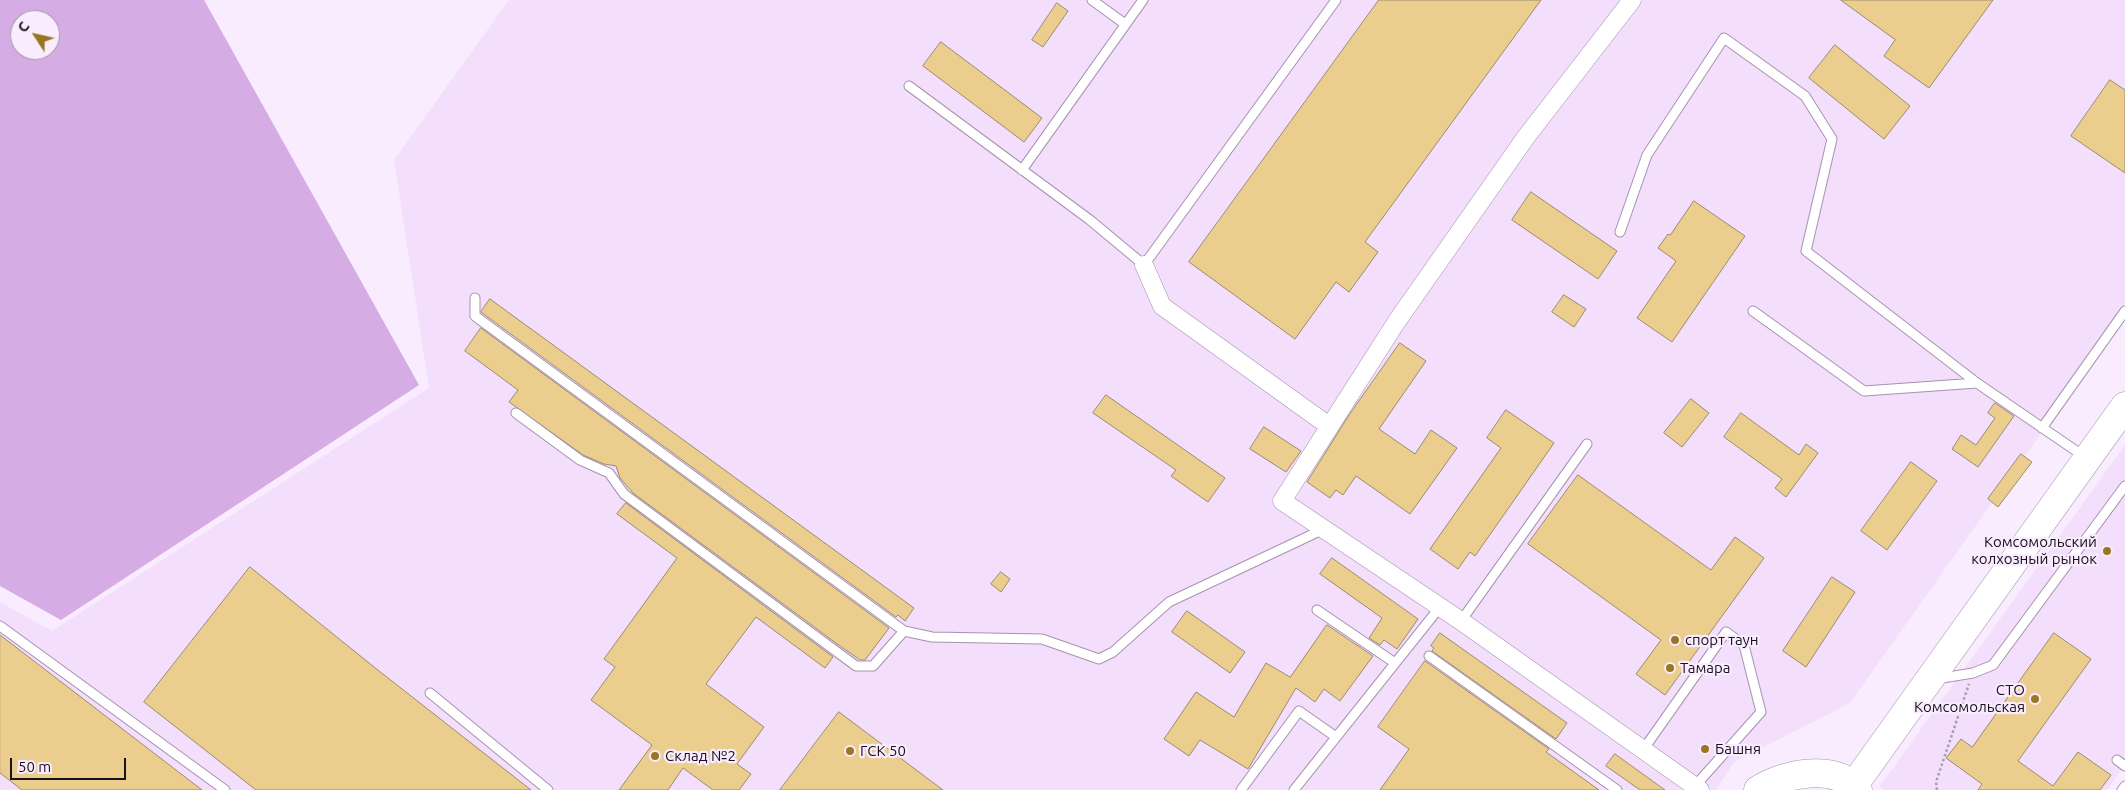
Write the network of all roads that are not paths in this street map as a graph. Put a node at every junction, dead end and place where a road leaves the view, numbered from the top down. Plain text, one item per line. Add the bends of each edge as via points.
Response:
1 (1092, 0) edge
2 (1143, 0) edge
3 (1336, 0) edge
4 (1632, 0) edge
5 (1125, 24) junction
6 (909, 86) dead end
7 (1022, 170) junction
8 (1620, 232) dead end
9 (1144, 265) junction
10 (475, 298) dead end
11 (1753, 311) dead end
12 (2125, 311) edge
13 (1977, 383) junction
14 (2125, 406) edge
15 (516, 413) dead end
16 (1329, 426) junction
17 (2042, 428) junction
18 (1588, 444) dead end
19 (2088, 458) junction
20 (2125, 486) edge
21 (1324, 529) junction
22 (1440, 607) junction
23 (1317, 610) dead end
24 (1460, 622) junction
25 (0, 626) edge
26 (904, 632) junction
27 (1429, 656) dead end
28 (1395, 663) junction
29 (1929, 680) junction
30 (430, 694) dead end
31 (1336, 737) junction
32 (1643, 750) junction
33 (2125, 786) edge
34 (1856, 787) edge
35 (1698, 788) edge
36 (225, 790) edge
37 (548, 790) edge
38 (1241, 790) edge
39 (1294, 790) edge
40 (1617, 790) edge
41 (1758, 790) edge
42 (2122, 790) edge

1 - 5 lane
2 - 5 lane
3 - 9 lane
4 - 16 street via 1526,136 1397,321
5 - 7 lane
6 - 7 lane
7 - 9 lane
8 - 13 lane via 1647,155 1724,38 1804,96 1832,139 1806,251
9 - 16 street via 1162,306
10 - 26 lane via 475,316
11 - 13 lane via 1864,391
12 - 17 lane
13 - 17 lane
14 - 19 main road
15 - 26 lane via 580,460 609,473 624,494 856,666 873,666
16 - 21 street via 1282,501
17 - 19 lane
18 - 24 lane
19 - 29 main road
20 - 29 lane via 1993,665 1973,673
21 - 22 street
21 - 26 lane via 1169,602 1113,652 1099,659 1042,638 932,637
22 - 24 street
22 - 28 lane
23 - 28 lane
24 - 32 street
25 - 36 lane
27 - 40 lane
28 - 31 lane
29 - 34 main road
30 - 37 lane
31 - 38 lane via 1299,710
31 - 39 lane
32 - 35 street
32 - 35 lane via 1726,632 1732,636 1744,645 1761,712
33 - 42 lane
34 - 41 main road via 1827,773 1792,775

